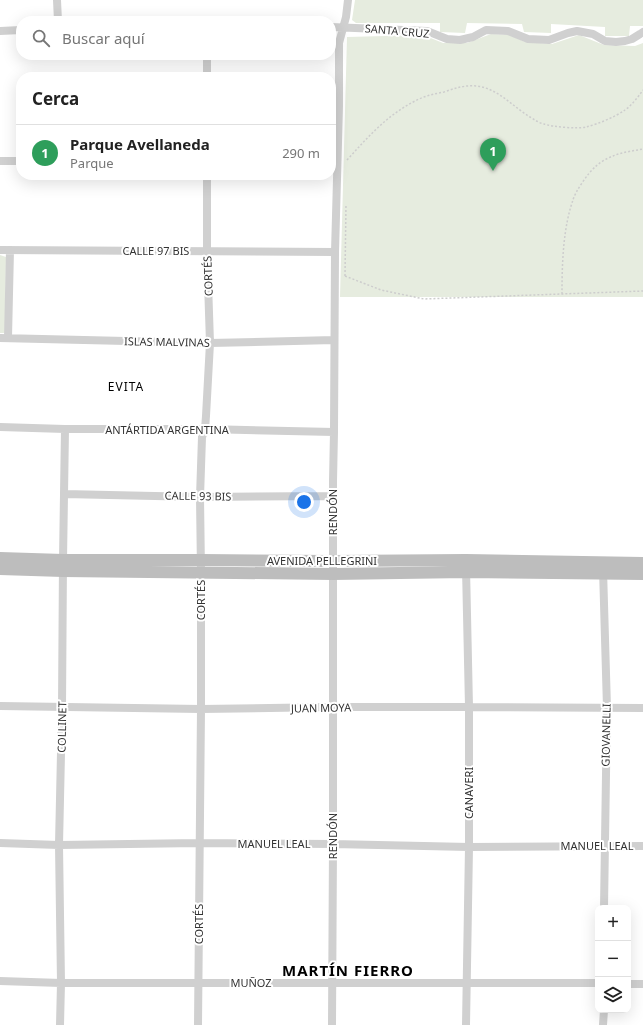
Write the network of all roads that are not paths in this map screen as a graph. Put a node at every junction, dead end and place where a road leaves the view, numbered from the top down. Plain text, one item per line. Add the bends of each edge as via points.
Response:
1 (57, 0) edge
2 (348, 0) edge
3 (58, 16) edge
4 (336, 27) edge
5 (343, 27) junction
6 (16, 30) edge
7 (0, 31) edge
8 (643, 32) edge
9 (207, 60) edge
10 (207, 72) edge
11 (336, 138) edge
12 (16, 160) edge
13 (0, 161) edge
14 (207, 180) edge
15 (334, 180) edge
16 (0, 250) edge
17 (10, 250) junction
18 (207, 252) junction
19 (335, 252) junction
20 (4, 338) edge
21 (334, 340) junction
22 (210, 343) junction
23 (0, 427) edge
24 (65, 429) junction
25 (205, 430) junction
26 (334, 432) junction
27 (64, 494) junction
28 (333, 496) junction
29 (200, 497) junction
30 (0, 558) edge
31 (200, 560) junction
32 (333, 561) junction
33 (643, 563) edge
34 (63, 565) junction
35 (466, 566) junction
36 (603, 568) junction
37 (0, 569) edge
38 (201, 572) junction
39 (333, 574) junction
40 (643, 574) edge
41 (0, 706) edge
42 (62, 707) junction
43 (469, 707) junction
44 (332, 708) junction
45 (607, 708) junction
46 (643, 708) edge
47 (201, 709) junction
48 (0, 843) edge
49 (199, 844) junction
50 (333, 844) junction
51 (59, 845) junction
52 (605, 846) junction
53 (643, 846) edge
54 (469, 847) junction
55 (604, 905) edge
56 (0, 982) edge
57 (332, 982) junction
58 (60, 983) junction
59 (198, 983) junction
60 (466, 983) junction
61 (595, 983) edge
62 (631, 984) edge
63 (643, 984) edge
64 (604, 1013) edge
65 (60, 1025) edge
66 (198, 1025) edge
67 (332, 1025) edge
68 (466, 1025) edge
69 (603, 1025) edge

1 - 3 street
2 - 5 street, RENDÓN
4 - 5 street, SANTA CRUZ
5 - 8 street, SANTA CRUZ via 427,31 447,39 460,40 486,30 508,31 528,39 549,40 577,31 593,34 605,41 625,42
5 - 11 street, RENDÓN via 338,43 339,106
6 - 7 street
9 - 10 street
12 - 13 street
14 - 18 street, CORTÉS
15 - 19 street, RENDÓN
16 - 17 street, CALLE 97 BIS
17 - 18 street, CALLE 97 BIS
17 - 20 street
18 - 19 street, CALLE 97 BIS
18 - 22 street, CORTÉS
19 - 21 street, RENDÓN
20 - 22 street, ISLAS MALVINAS
21 - 22 street, ISLAS MALVINAS
21 - 26 street, RENDÓN
22 - 25 street, CORTÉS
23 - 24 street, ANTÁRTIDA ARGENTINA
24 - 25 street, ANTÁRTIDA ARGENTINA
24 - 27 street, COLLINET
25 - 26 street, ANTÁRTIDA ARGENTINA
25 - 29 street, CORTÉS via 202,437
26 - 28 street, RENDÓN
27 - 29 street, CALLE 93 BIS
27 - 34 street, COLLINET
28 - 29 street, CALLE 93 BIS
28 - 32 street, RENDÓN
29 - 31 street, CORTÉS
30 - 34 main road, AVENIDA PELLEGRINI
31 - 32 main road, AVENIDA PELLEGRINI
31 - 34 main road, AVENIDA PELLEGRINI
31 - 38 street, CORTÉS
32 - 35 main road, AVENIDA PELLEGRINI
32 - 39 street, RENDÓN
33 - 36 main road, AVENIDA PELLEGRINI
34 - 37 main road, AVENIDA PELLEGRINI
34 - 38 main road, AVENIDA PELLEGRINI
34 - 42 street, COLLINET
35 - 36 main road, AVENIDA PELLEGRINI
35 - 39 main road, AVENIDA PELLEGRINI
35 - 43 street, CANAVERI
36 - 40 main road, AVENIDA PELLEGRINI
36 - 45 street, GIOVANELLI
38 - 39 main road, AVENIDA PELLEGRINI
38 - 47 street, CORTÉS
39 - 44 street, RENDÓN
41 - 42 street, JUAN MOYA
42 - 47 street, JUAN MOYA
42 - 51 street, COLLINET
43 - 44 street, JUAN MOYA
43 - 45 street, JUAN MOYA
43 - 54 street, CANAVERI
44 - 47 street, JUAN MOYA
44 - 50 street, RENDÓN
45 - 46 street, JUAN MOYA
45 - 52 street, GIOVANELLI
47 - 49 street, CORTÉS
48 - 51 street, MANUEL LEAL
49 - 50 street, MANUEL LEAL
49 - 51 street, MANUEL LEAL
49 - 59 street, CORTÉS
50 - 54 street, MANUEL LEAL
50 - 57 street, RENDÓN
51 - 58 street, COLLINET
52 - 53 street, MANUEL LEAL
52 - 54 street, MANUEL LEAL
52 - 55 street, GIOVANELLI
54 - 60 street, CANAVERI
56 - 58 street, MUÑOZ
57 - 59 street, MUÑOZ
57 - 60 street, MUÑOZ
57 - 67 street, RENDÓN
58 - 59 street, MUÑOZ
58 - 65 street, COLLINET
59 - 66 street, CORTÉS
60 - 61 street, MUÑOZ
60 - 68 street, CANAVERI
62 - 63 street
64 - 69 street

